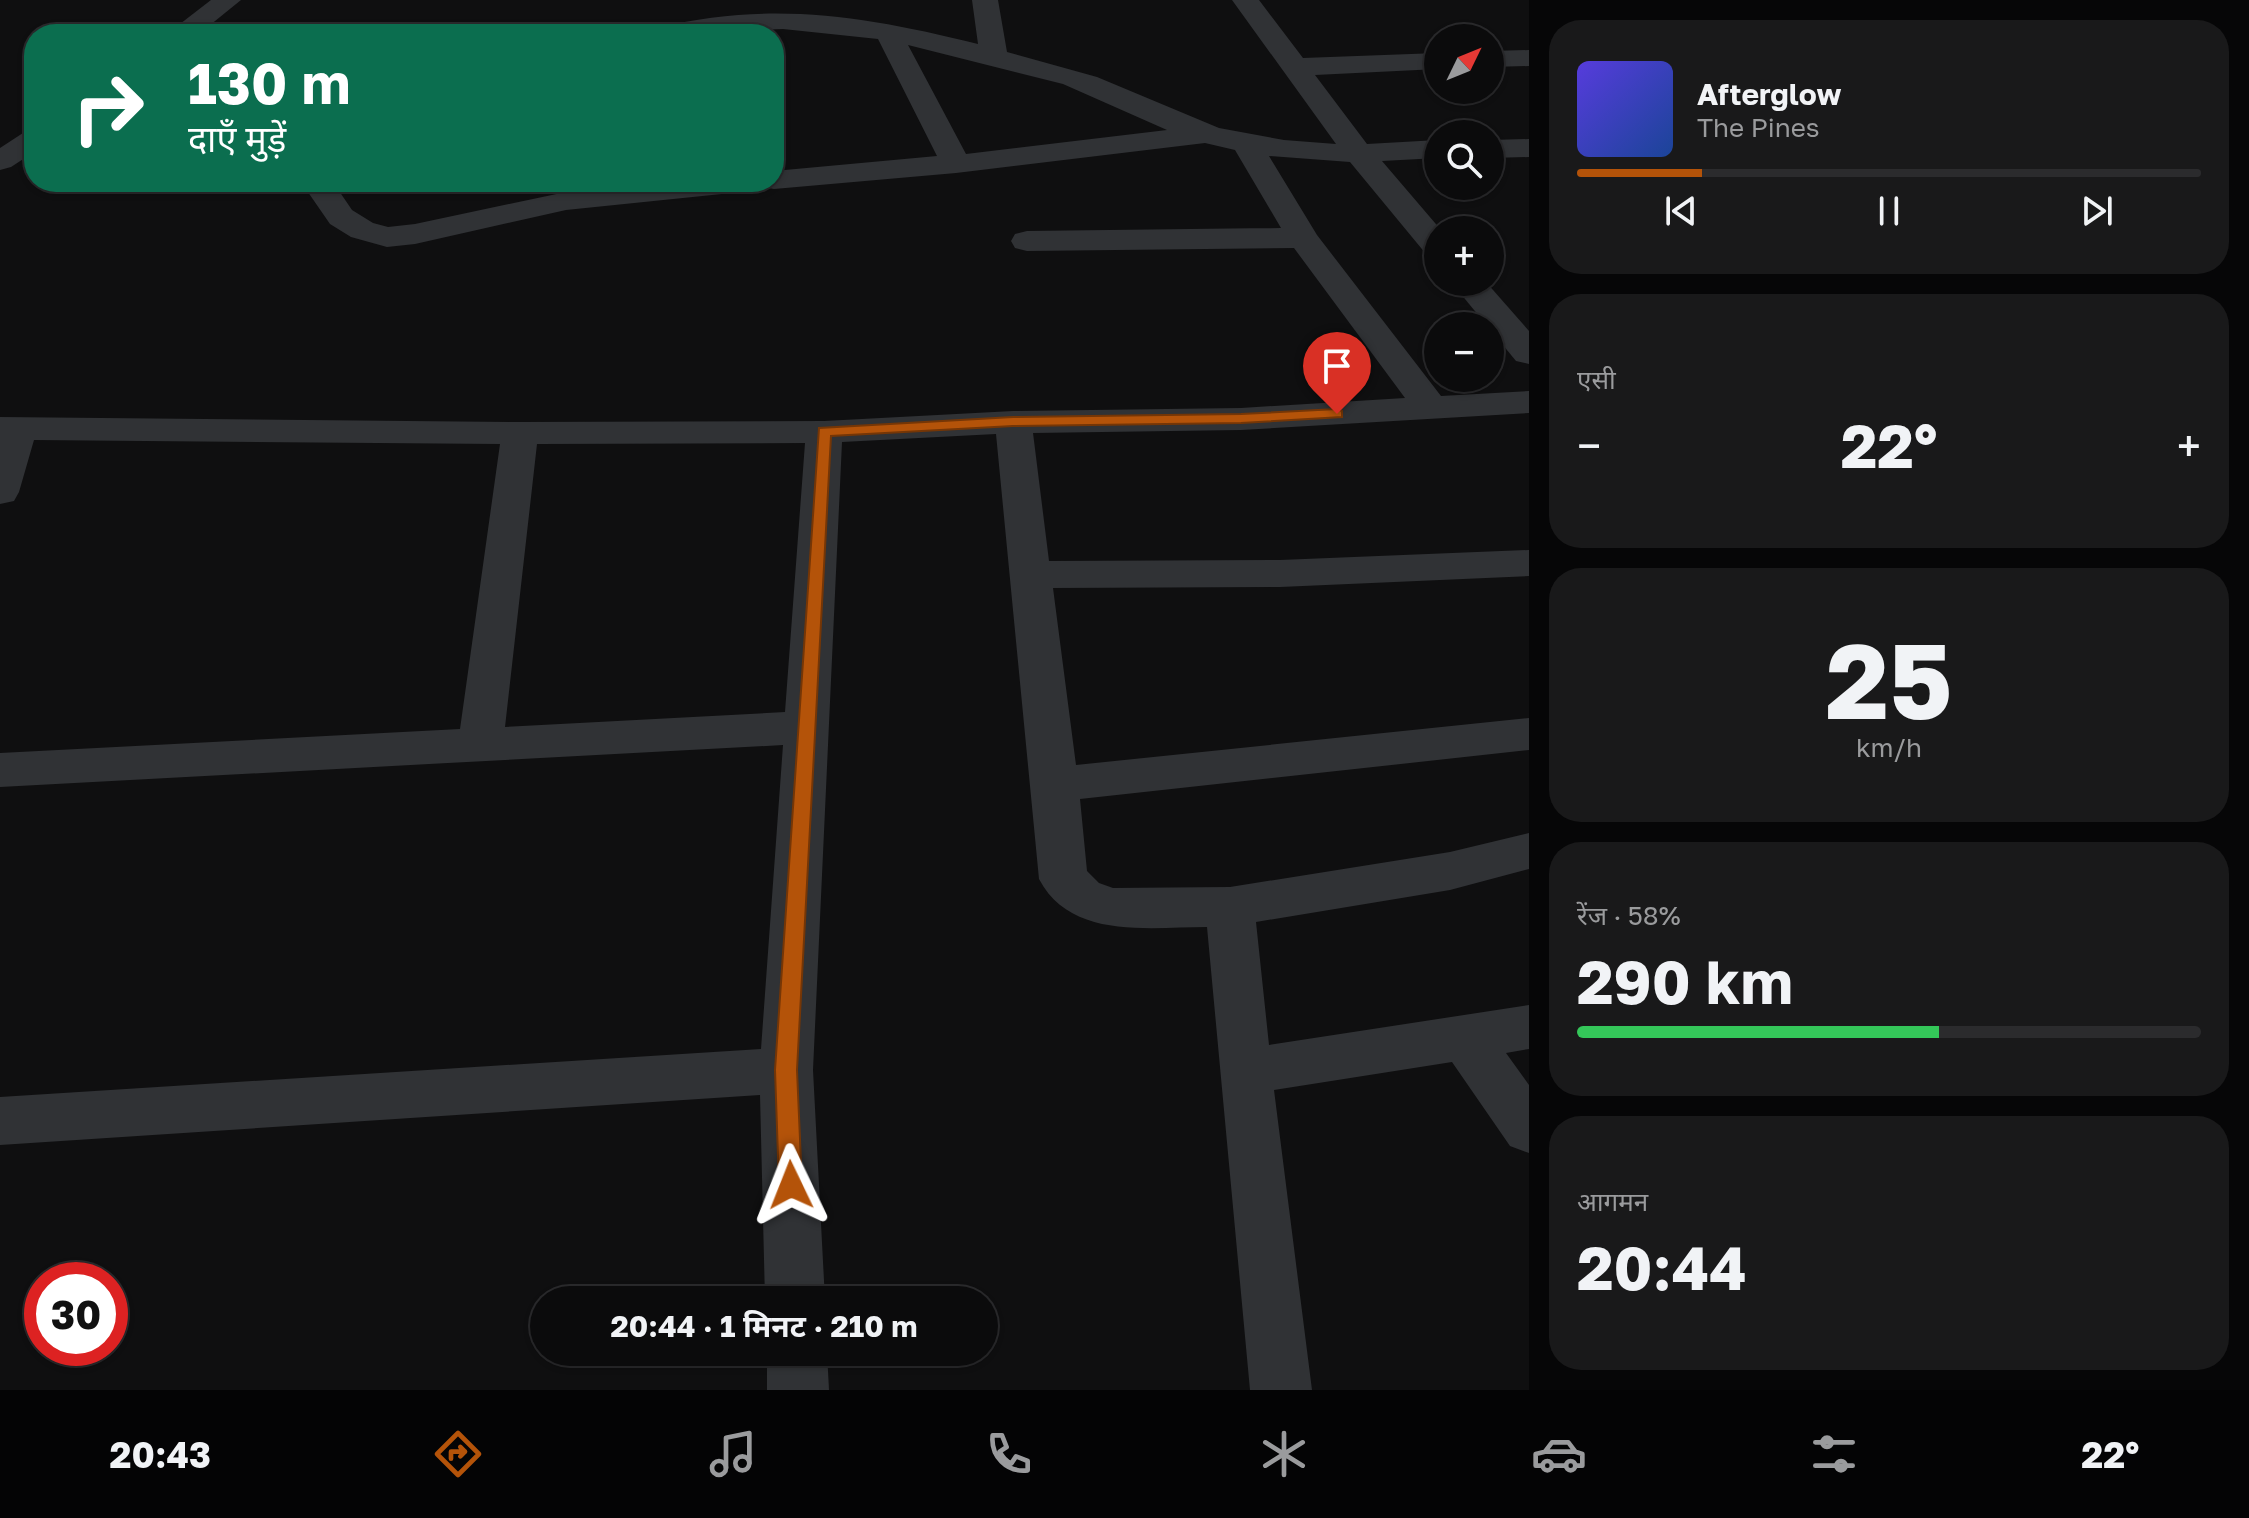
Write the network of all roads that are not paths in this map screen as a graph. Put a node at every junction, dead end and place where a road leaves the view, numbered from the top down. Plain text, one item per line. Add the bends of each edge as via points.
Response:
1 (228, 0) edge
2 (985, 0) edge
3 (1245, 0) edge
4 (195, 24) edge
5 (718, 24) edge
6 (887, 30) junction
7 (994, 57) junction
8 (1529, 58) edge
9 (1504, 59) edge
10 (1424, 62) edge
11 (1297, 67) junction
12 (1205, 134) junction
13 (1246, 143) junction
14 (24, 145) edge
15 (1529, 148) edge
16 (1504, 149) edge
17 (1424, 150) edge
18 (1359, 154) junction
19 (0, 161) edge
20 (956, 164) junction
21 (784, 171) edge
22 (24, 174) edge
23 (0, 180) edge
24 (324, 192) edge
25 (654, 192) edge
26 (1424, 231) edge
27 (1303, 238) junction
28 (1027, 241) dead end
29 (1486, 296) edge
30 (1514, 317) edge
31 (1529, 353) edge
32 (1529, 402) edge
33 (1432, 409) junction
34 (1013, 422) junction
35 (9, 428) edge
36 (824, 432) junction
37 (520, 433) junction
38 (0, 492) edge
39 (1529, 563) edge
40 (1031, 574) junction
41 (808, 727) junction
42 (1529, 734) edge
43 (480, 745) junction
44 (0, 770) edge
45 (1055, 784) junction
46 (1529, 851) edge
47 (1230, 907) junction
48 (1529, 1027) edge
49 (1465, 1038) junction
50 (786, 1070) junction
51 (1245, 1072) junction
52 (0, 1121) edge
53 (1529, 1129) edge
54 (794, 1286) edge
55 (797, 1366) edge
56 (798, 1390) edge
57 (1281, 1390) edge

1 - 4 street
2 - 7 street
3 - 11 street
5 - 6 street via 825,21
6 - 7 street
6 - 20 street
7 - 12 street via 1090,84
8 - 9 street
10 - 11 street
11 - 18 street
12 - 13 street
12 - 20 street
13 - 18 street
13 - 27 street
14 - 19 street
15 - 16 street
17 - 18 street
18 - 26 street
20 - 21 street
22 - 23 street
24 - 25 street via 341,217 387,237 566,201
27 - 28 street
27 - 33 street
29 - 30 street
30 - 31 street
32 - 33 street
33 - 34 street via 1241,419
34 - 36 street
34 - 40 street
35 - 37 street
35 - 38 street
36 - 37 street
36 - 41 street
37 - 43 street
39 - 40 street via 1367,574
40 - 45 street
41 - 43 street
41 - 50 street
42 - 45 street
43 - 44 street
45 - 47 street via 1063,879 1082,897 1112,908
46 - 47 street via 1450,871
47 - 51 street
48 - 49 street
49 - 51 street
49 - 53 street
50 - 52 street
50 - 54 street
51 - 57 street
55 - 56 street

